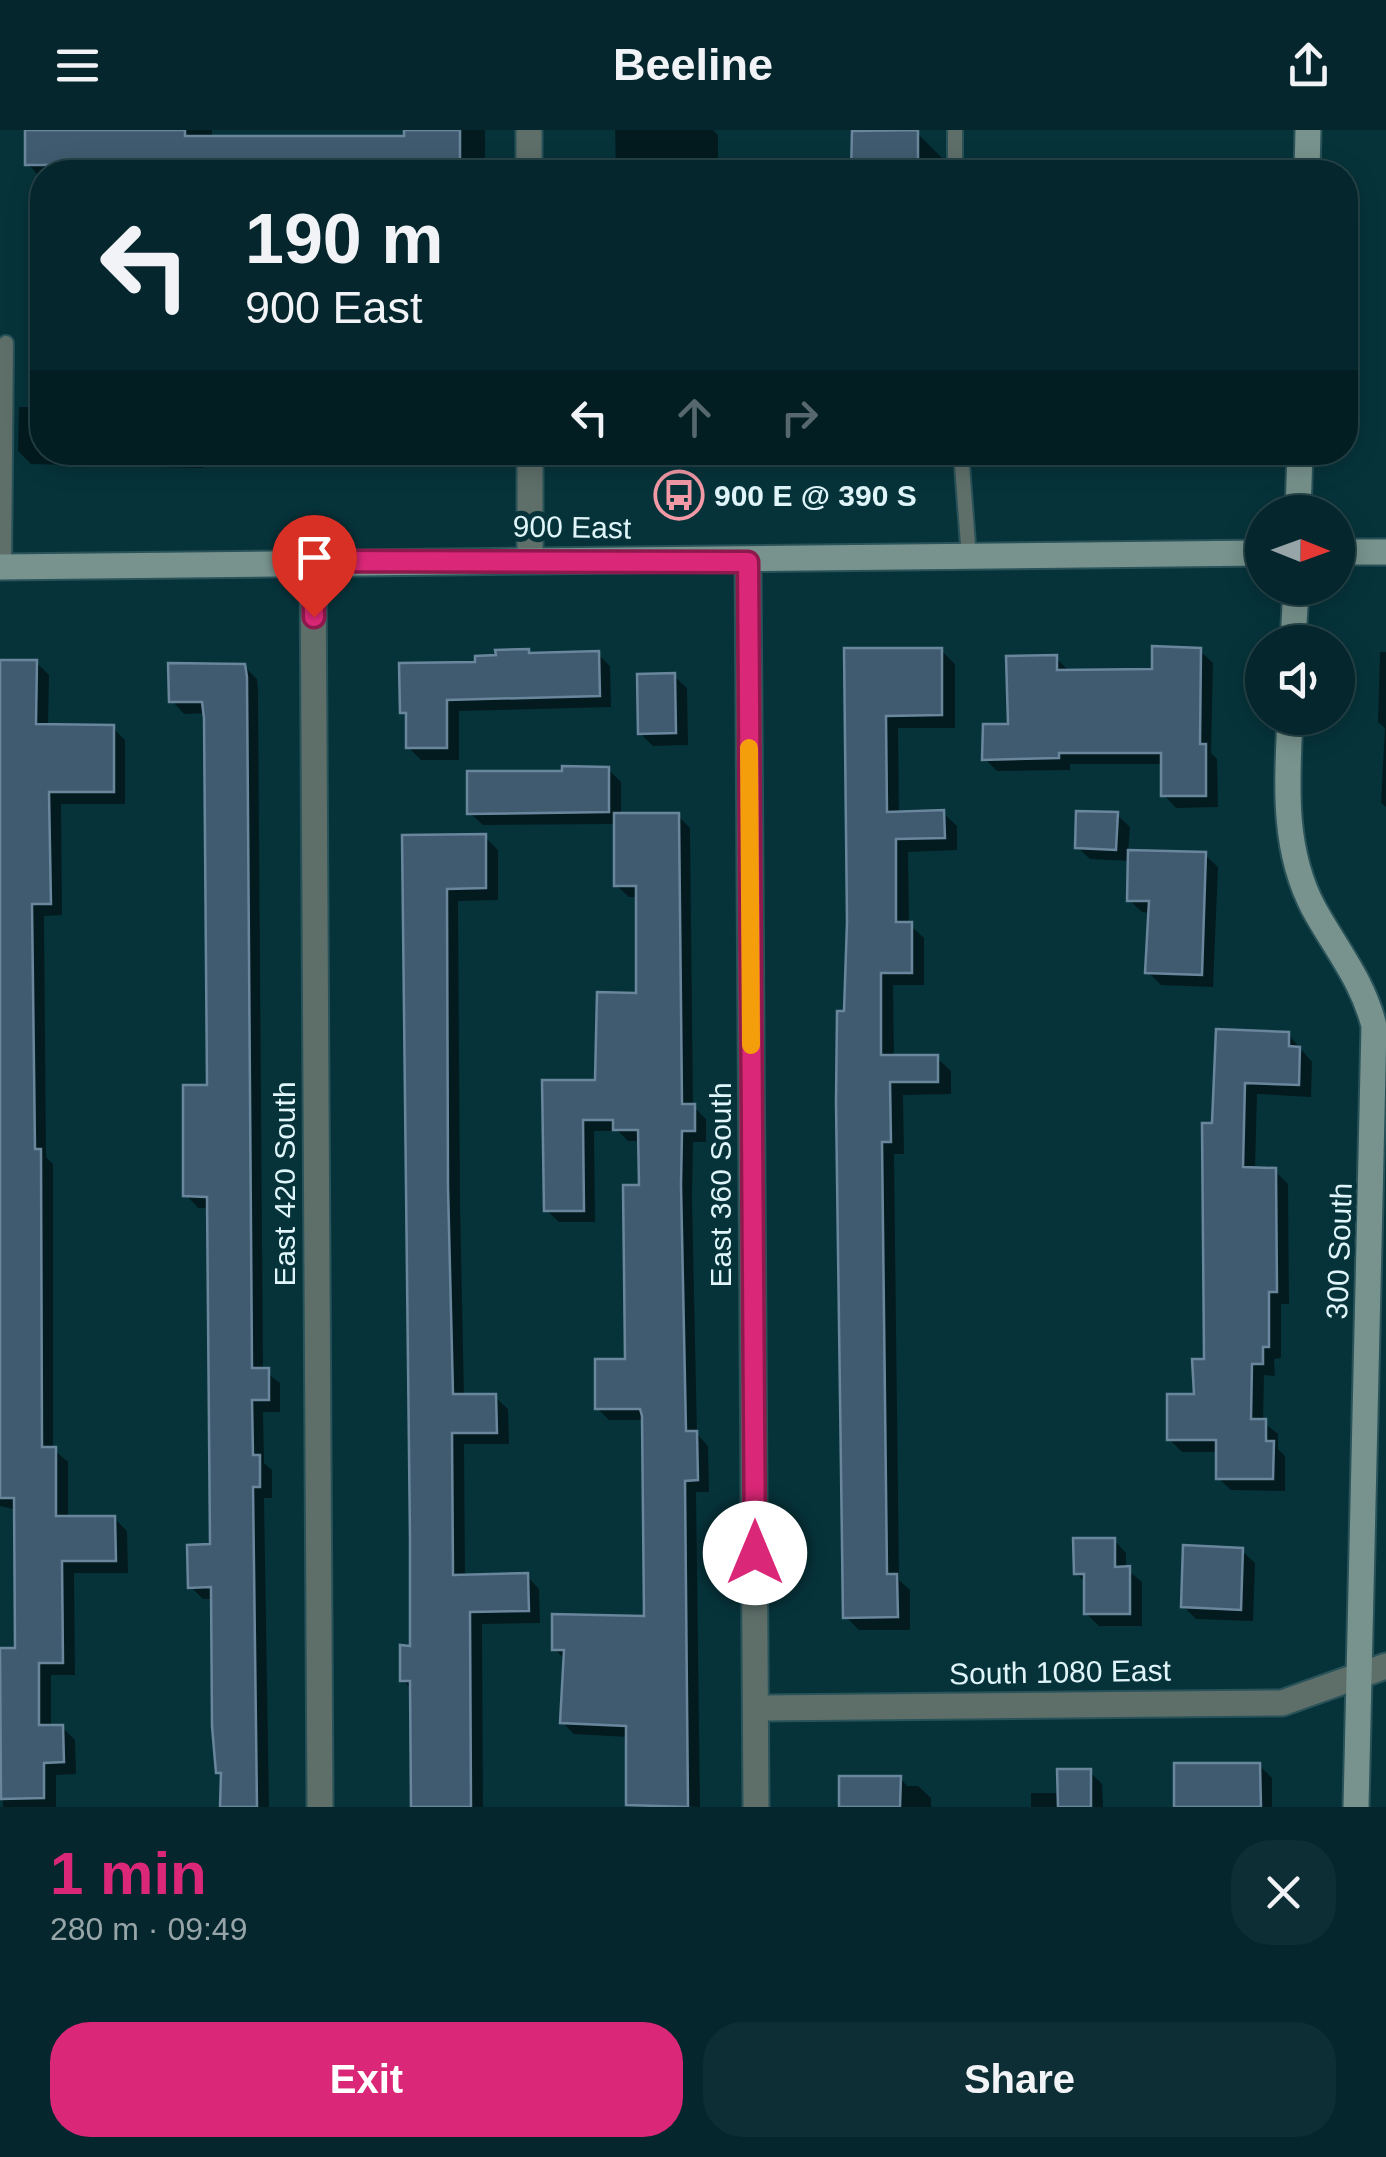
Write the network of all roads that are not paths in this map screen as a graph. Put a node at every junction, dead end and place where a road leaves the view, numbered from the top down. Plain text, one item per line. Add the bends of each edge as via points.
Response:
1 (529, 130) edge
2 (954, 130) edge
3 (1308, 130) edge
4 (529, 160) edge
5 (955, 160) edge
6 (1307, 160) edge
7 (6, 342) dead end
8 (530, 465) edge
9 (962, 465) edge
10 (1300, 465) edge
11 (1299, 495) edge
12 (1355, 552) edge
13 (1386, 552) edge
14 (1245, 553) edge
15 (968, 558) junction
16 (530, 559) junction
17 (313, 561) junction
18 (748, 562) junction
19 (2, 567) edge
20 (1289, 735) edge
21 (1380, 1161) edge
22 (1386, 1666) edge
23 (1360, 1674) junction
24 (756, 1708) junction
25 (320, 1807) edge
26 (756, 1807) edge
27 (1356, 1807) edge

1 - 4 street
2 - 5 lane
3 - 6 main road
7 - 19 lane
8 - 16 street
9 - 15 lane
10 - 11 main road
12 - 13 main road
14 - 15 main road, 900 East
15 - 18 main road, 900 East
16 - 17 main road, 900 East
16 - 18 main road, 900 East
17 - 19 main road, 900 East
17 - 25 street, East 420 South
18 - 24 street, East 360 South
20 - 21 main road, 300 South via 1286,801 1294,862 1366,994 1374,1026
21 - 23 main road, 300 South
22 - 23 street, South 1080 East
23 - 24 street, South 1080 East via 1282,1702
23 - 27 main road, 300 South
24 - 26 street, East 360 South

